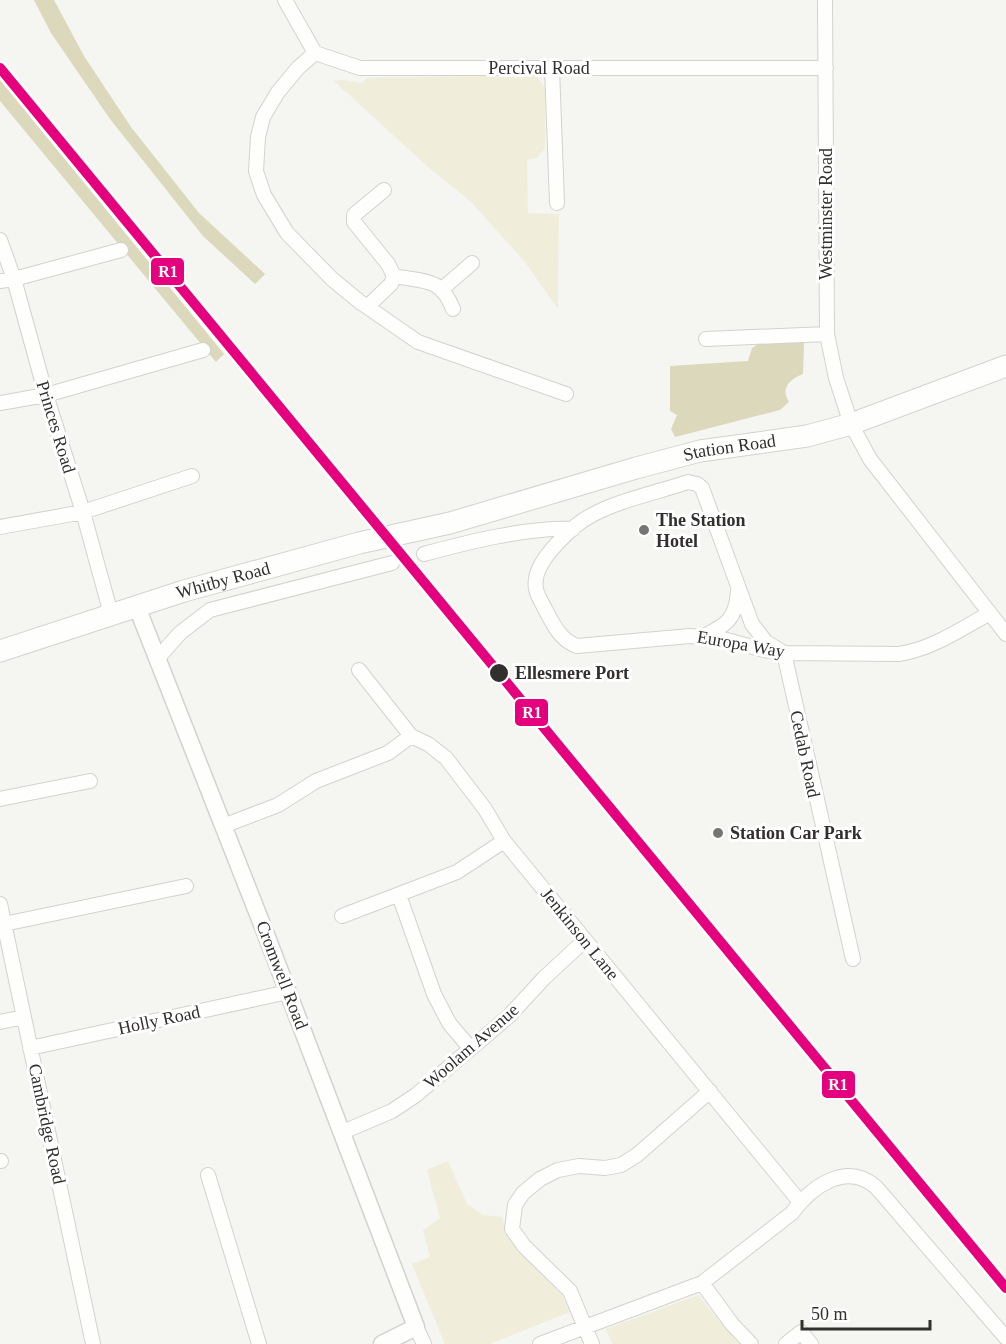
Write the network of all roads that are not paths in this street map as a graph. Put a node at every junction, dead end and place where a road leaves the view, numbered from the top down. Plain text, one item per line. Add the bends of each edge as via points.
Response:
1 (285, 0) edge
2 (825, 0) edge
3 (315, 53) junction
4 (552, 68) junction
5 (826, 68) junction
6 (384, 190) dead end
7 (557, 203) dead end
8 (0, 240) edge
9 (121, 250) dead end
10 (472, 263) dead end
11 (394, 276) junction
12 (7, 280) edge
13 (442, 289) junction
14 (368, 307) junction
15 (453, 309) dead end
16 (827, 334) junction
17 (706, 339) dead end
18 (203, 350) dead end
19 (1006, 366) edge
20 (566, 394) dead end
21 (46, 395) junction
22 (0, 403) edge
23 (851, 424) junction
24 (192, 476) dead end
25 (83, 512) junction
26 (450, 523) joint
27 (0, 527) edge
28 (573, 529) junction
29 (424, 554) dead end
30 (392, 563) dead end
31 (738, 589) junction
32 (137, 607) junction
33 (990, 613) junction
34 (111, 614) junction
35 (559, 632) joint
36 (1006, 634) edge
37 (702, 637) junction
38 (0, 651) edge
39 (784, 653) junction
40 (157, 659) junction
41 (359, 670) dead end
42 (411, 736) junction
43 (90, 781) dead end
44 (0, 799) edge
45 (223, 826) junction
46 (504, 840) junction
47 (186, 886) dead end
48 (399, 895) junction
49 (0, 904) edge
50 (342, 916) dead end
51 (4, 924) junction
52 (585, 939) junction
53 (853, 959) dead end
54 (288, 992) junction
55 (24, 1017) junction
56 (0, 1023) edge
57 (30, 1048) junction
58 (470, 1048) junction
59 (710, 1090) junction
60 (342, 1132) junction
61 (208, 1175) dead end
62 (800, 1202) junction
63 (702, 1283) junction
64 (585, 1326) junction
65 (416, 1327) junction
66 (1006, 1338) edge
67 (93, 1344) edge
68 (259, 1344) edge
69 (382, 1344) edge
70 (424, 1344) edge
71 (540, 1344) edge
72 (592, 1344) edge
73 (751, 1344) edge
74 (786, 1344) edge
75 (811, 1344) edge

1 - 3 street
2 - 5 street, Westminster Road
3 - 4 street, Percival Road via 360,68
3 - 14 street via 278,92 263,117 256,171 264,195 287,234 332,279
4 - 5 street, Percival Road
4 - 7 street
5 - 16 street, Westminster Road
6 - 11 street via 354,215 354,222
8 - 12 street, Princes Road
9 - 12 street
10 - 13 street
11 - 13 street via 429,282
11 - 14 street
12 - 21 street, Princes Road
13 - 15 street
14 - 20 street via 418,342
16 - 17 street
16 - 23 street, Westminster Road
18 - 21 street
19 - 23 main road, Station Road
21 - 22 street
21 - 25 street, Princes Road
23 - 26 main road, Station Road via 807,436 700,451
23 - 33 street, Westminster Road via 870,459
24 - 25 street
25 - 27 street
25 - 34 street, Princes Road
26 - 32 main road, Whitby Road via 359,543
28 - 29 street via 546,529
28 - 31 street, Station Road via 607,508 688,482 697,484 702,488
28 - 35 street, Station Road via 546,558 536,577 537,594
30 - 40 street, Whitby Road via 210,610 180,633
31 - 37 street via 737,606 731,618
31 - 39 street via 759,634
32 - 34 main road, Whitby Road
32 - 40 street, Cromwell Road
33 - 36 street, Westminster Road
33 - 39 street, Europa Way via 915,652
34 - 38 main road, Whitby Road
35 - 37 street, Europa Way via 577,646
37 - 39 street, Europa Way
39 - 53 street, Cedab Road
40 - 45 street, Cromwell Road
41 - 42 street, Jenkinson Lane
42 - 45 street via 388,753 316,781 278,805
42 - 46 street, Jenkinson Lane via 446,758
43 - 44 street
45 - 54 street, Cromwell Road
46 - 48 street via 457,872
46 - 52 street, Jenkinson Lane
47 - 51 street
48 - 50 street
48 - 58 street via 434,994 449,1023
49 - 51 street, Cambridge Road
51 - 55 street, Cambridge Road
52 - 58 street, Woolam Avenue via 509,1016
52 - 59 street, Jenkinson Lane
54 - 57 street, Holly Road
54 - 60 street, Cromwell Road
55 - 56 street
55 - 57 street, Cambridge Road
57 - 67 street, Cambridge Road
58 - 60 street, Woolam Avenue via 392,1111
59 - 62 street, Jenkinson Lane
59 - 64 street via 621,1165 558,1170 540,1179 515,1205 512,1228 524,1246 570,1291
60 - 65 street, Cromwell Road
61 - 68 street
62 - 63 street via 792,1213
62 - 66 street via 833,1178 854,1176 869,1180
63 - 64 street
63 - 73 street
64 - 71 street
64 - 72 street
65 - 69 street
65 - 70 street, Cromwell Road
74 - 75 street via 801,1332

